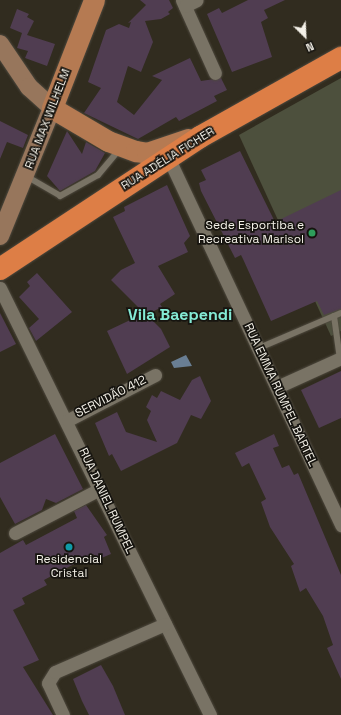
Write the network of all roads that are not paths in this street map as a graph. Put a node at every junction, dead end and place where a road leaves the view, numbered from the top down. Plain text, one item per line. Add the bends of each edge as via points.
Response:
1 (94, 0) edge
2 (198, 0) edge
3 (184, 3) edge
4 (0, 44) edge
5 (341, 58) edge
6 (215, 73) dead end
7 (52, 108) junction
8 (200, 137) junction
9 (122, 147) junction
10 (168, 157) junction
11 (25, 176) junction
12 (0, 236) edge
13 (0, 269) edge
14 (0, 288) edge
15 (341, 313) edge
16 (334, 316) junction
17 (258, 348) junction
18 (340, 358) edge
19 (155, 375) dead end
20 (277, 387) junction
21 (68, 420) junction
22 (100, 489) junction
23 (341, 525) edge
24 (15, 533) dead end
25 (165, 624) junction
26 (63, 715) edge
27 (210, 715) edge

1 - 7 main road, RUA MAX WILHELM
2 - 3 street
3 - 6 street
4 - 7 street via 29,87
5 - 8 highway, RUA ADÉLIA FICHER
7 - 9 main road
7 - 11 street, RUA MAX WILHELM
8 - 9 main road via 147,153
8 - 10 highway, RUA ADÉLIA FICHER
9 - 11 lane via 98,175 60,196
10 - 13 highway, RUA ADÉLIA FICHER
10 - 17 street, RUA EMMA RUMPEL BARTEL
11 - 12 street, RUA MAX WILHELM
14 - 21 street, RUA DANIEL RUMPEL
15 - 16 lane
16 - 17 lane
16 - 18 lane
17 - 20 street, RUA EMMA RUMPEL BARTEL
18 - 20 street
19 - 21 street, SERVIDÃO 412
20 - 23 street, RUA EMMA RUMPEL BARTEL
21 - 22 street, RUA DANIEL RUMPEL
22 - 24 street
22 - 25 street, RUA DANIEL RUMPEL
25 - 26 street via 66,664 49,678 48,683
25 - 27 street, RUA DANIEL RUMPEL

